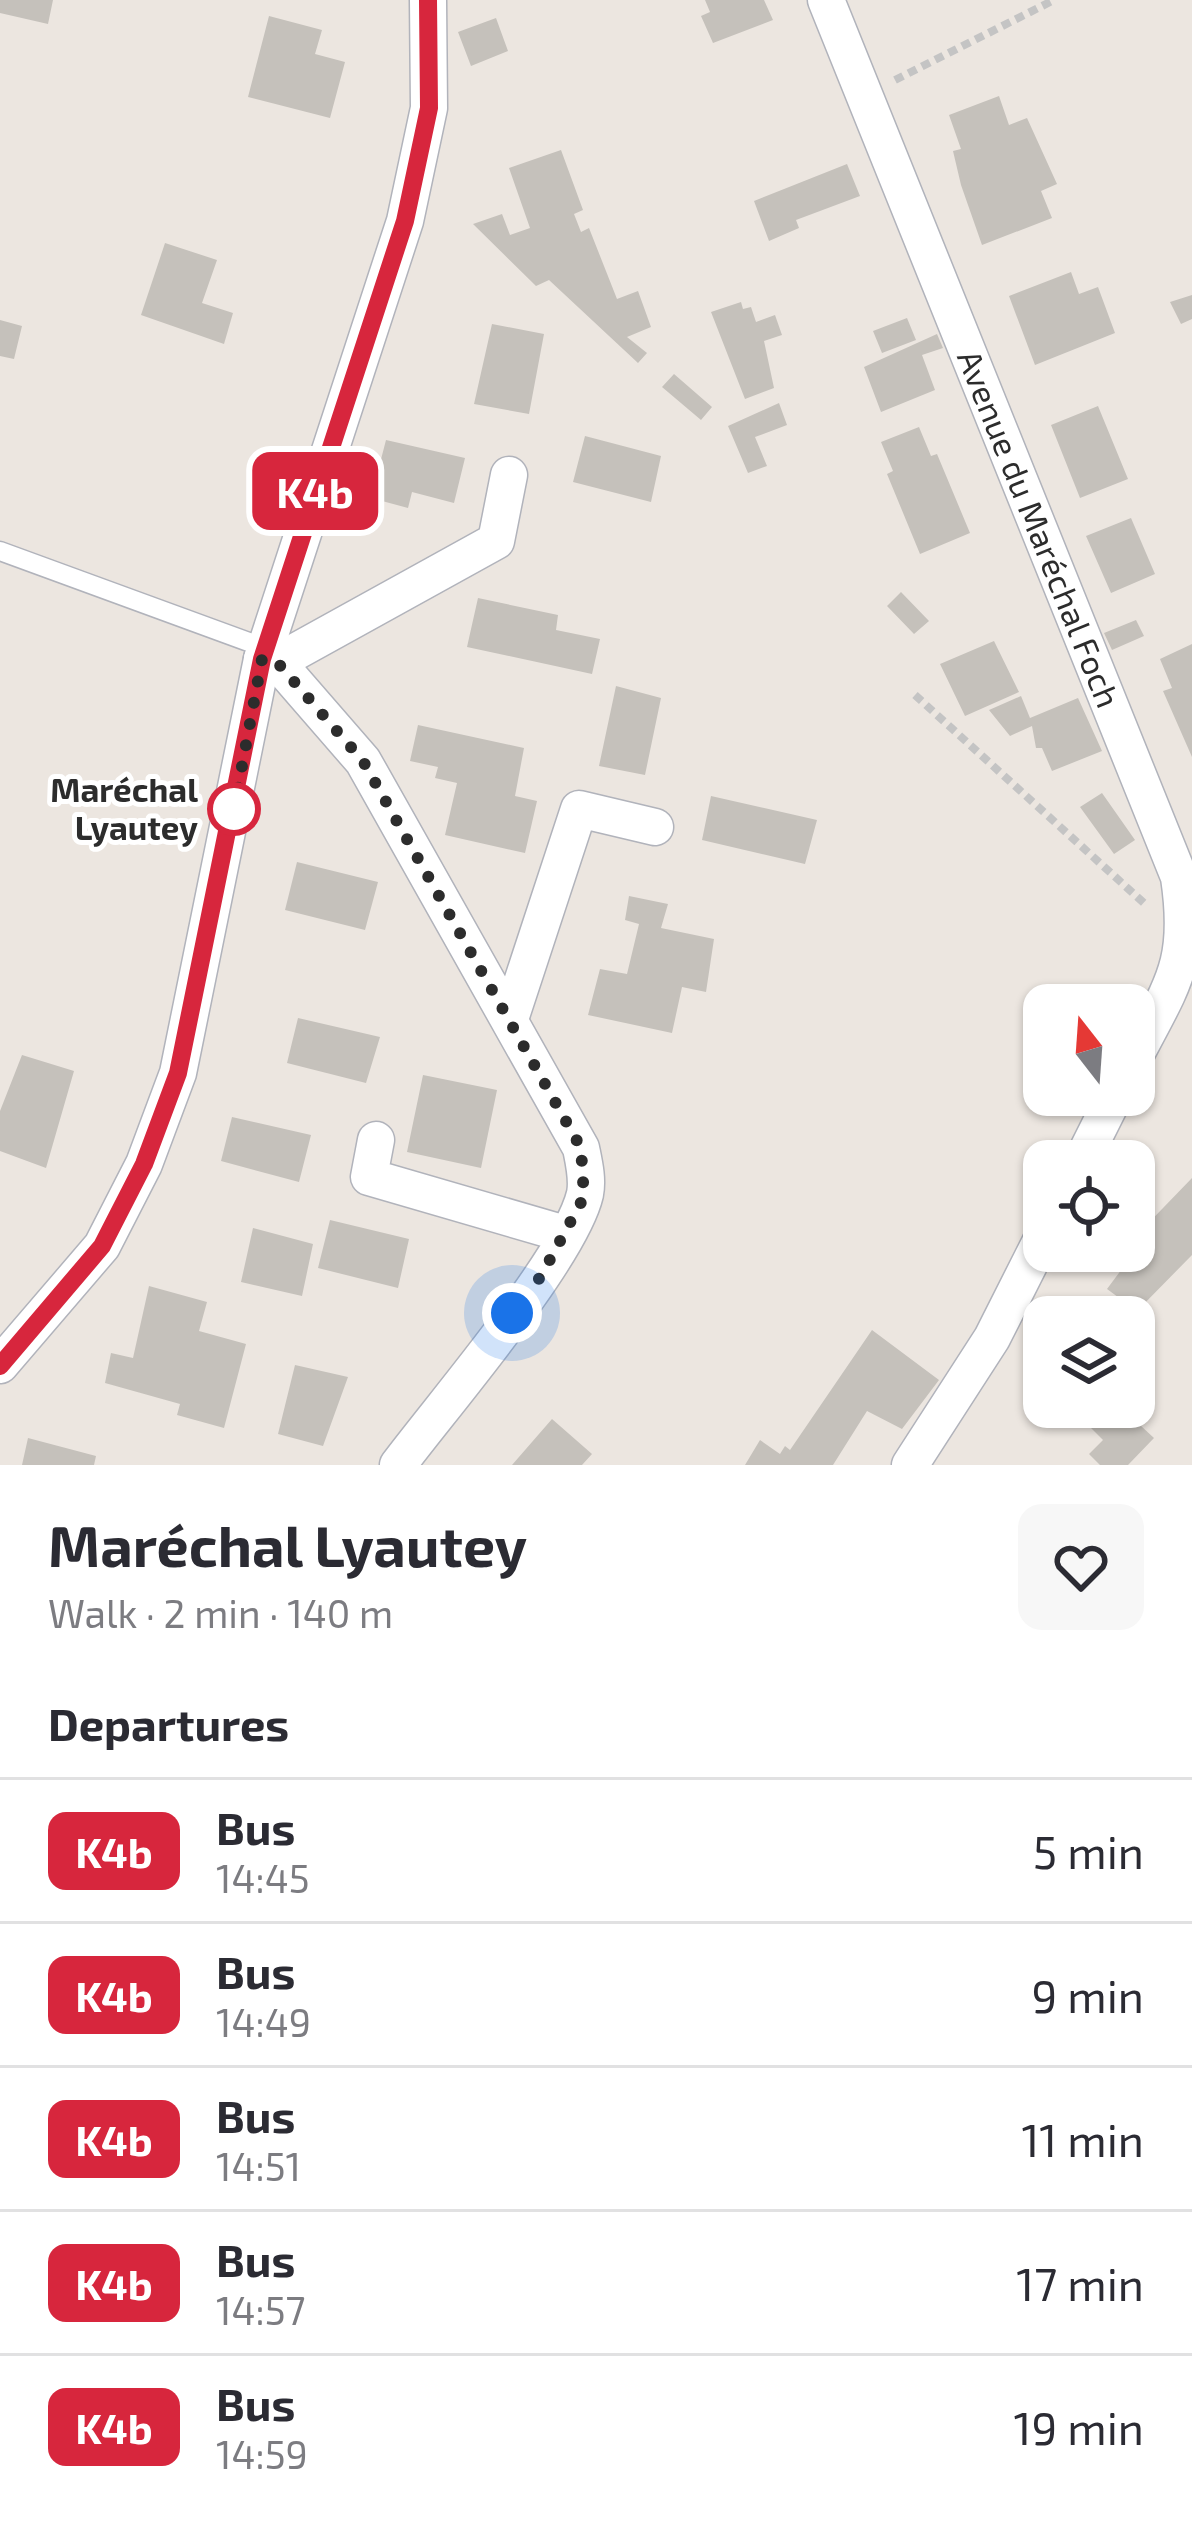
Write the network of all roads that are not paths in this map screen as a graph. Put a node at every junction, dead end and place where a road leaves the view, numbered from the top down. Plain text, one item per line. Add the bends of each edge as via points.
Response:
1 (428, 0) edge
2 (826, 0) edge
3 (509, 475) dead end
4 (0, 550) edge
5 (268, 656) junction
6 (655, 827) dead end
7 (1187, 952) edge
8 (1155, 1016) edge
9 (510, 1018) junction
10 (376, 1140) dead end
11 (565, 1234) junction
12 (1025, 1272) edge
13 (0, 1366) edge
14 (398, 1465) edge
15 (910, 1465) edge

1 - 5 street via 429,108 405,221
2 - 7 street, Avenue du Maréchal Foch via 1179,877
3 - 5 street via 496,541
4 - 5 lane
5 - 9 street via 363,761
5 - 13 street via 178,1073 144,1164 102,1246
6 - 9 street via 579,809
7 - 8 street
9 - 11 street via 581,1148 584,1197
10 - 11 street via 369,1177
11 - 14 street
12 - 15 street

